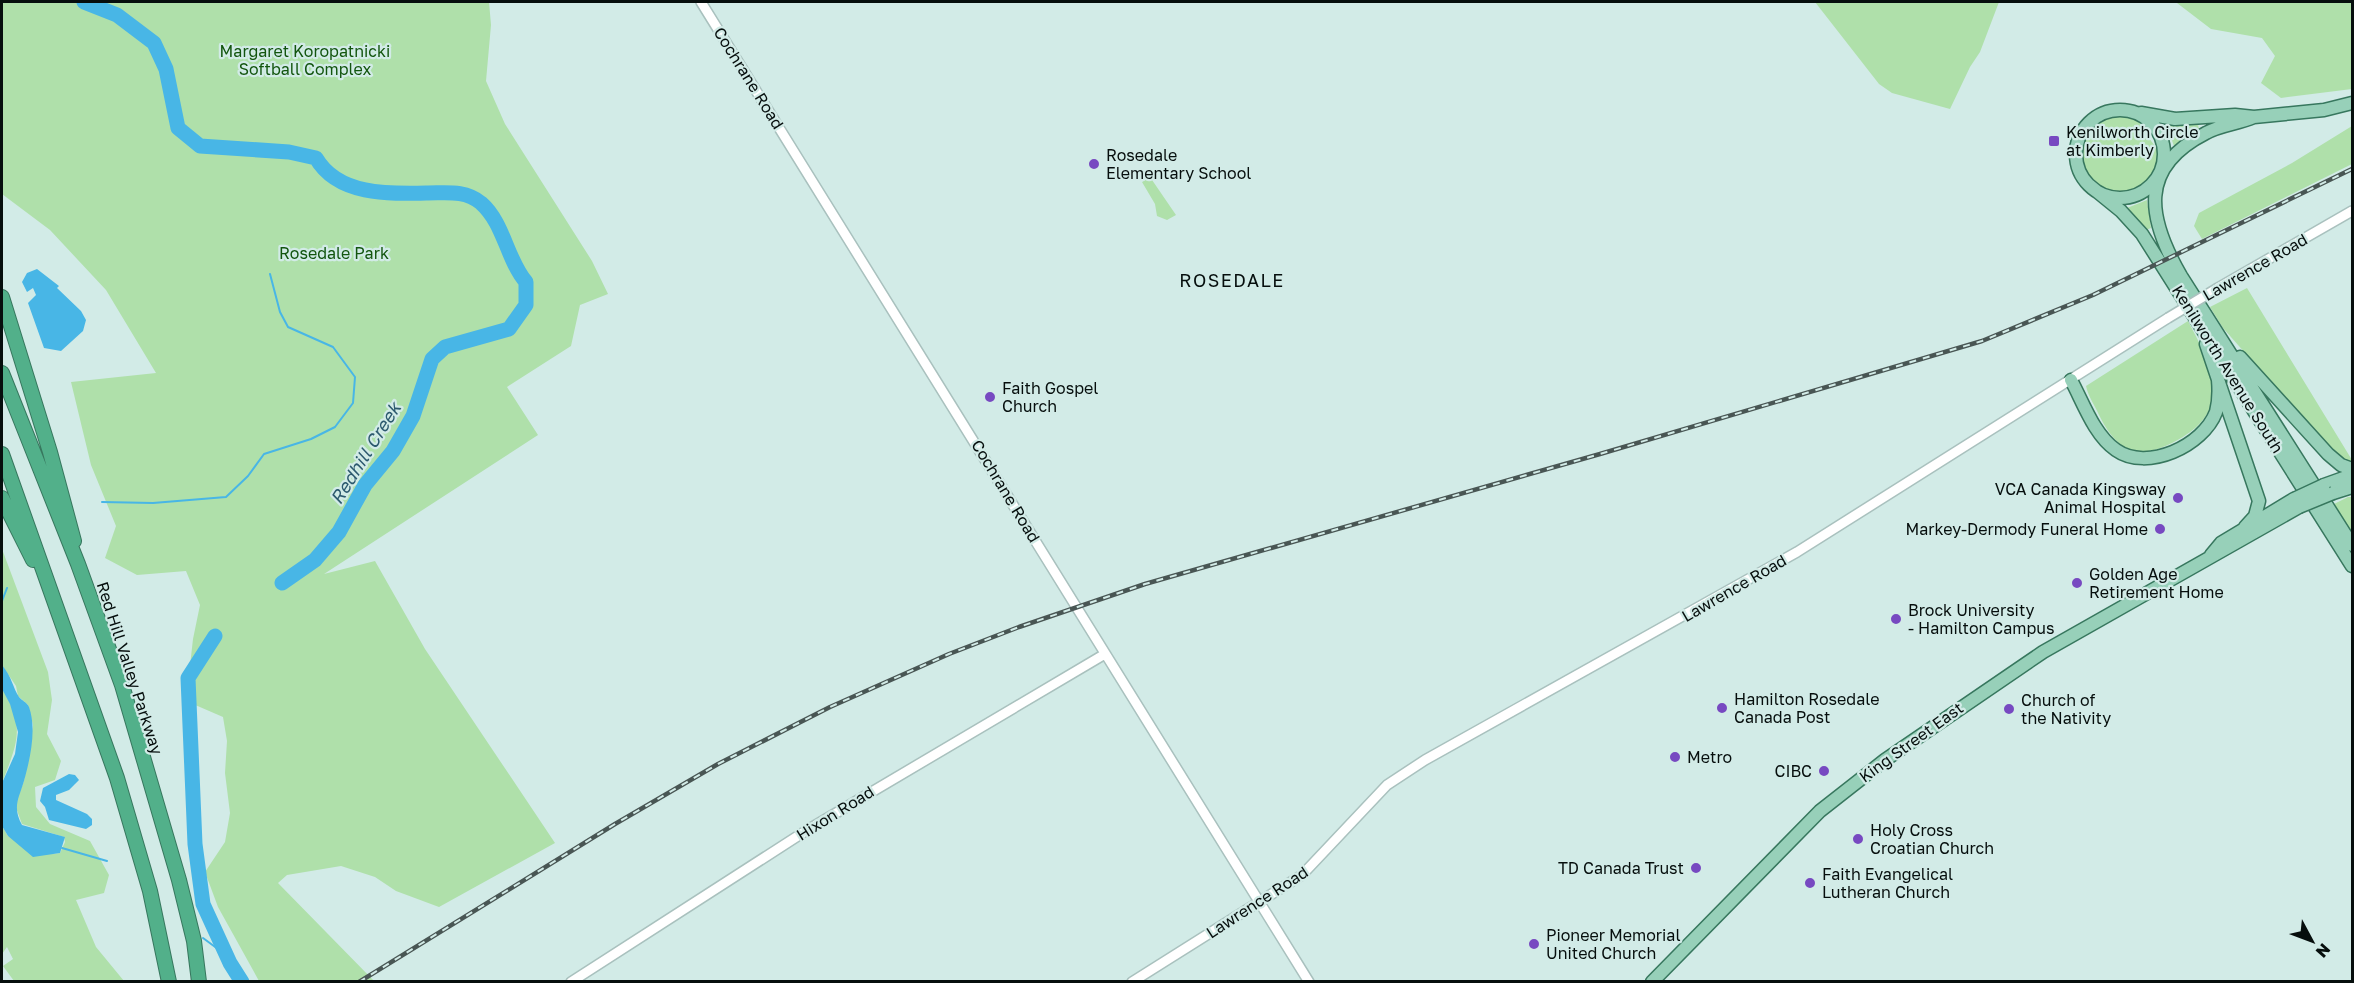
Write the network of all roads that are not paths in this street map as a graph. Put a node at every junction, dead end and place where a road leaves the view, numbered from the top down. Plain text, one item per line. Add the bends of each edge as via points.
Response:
1 (701, 2) edge
2 (2352, 103) edge
3 (2128, 111) junction
4 (2254, 117) junction
5 (2160, 172) junction
6 (2089, 185) junction
7 (2352, 212) edge
8 (2, 297) edge
9 (2198, 321) junction
10 (2213, 324) junction
11 (2, 373) edge
12 (2071, 380) junction
13 (2218, 380) junction
14 (2, 454) edge
15 (2352, 469) edge
16 (2352, 484) edge
17 (2, 498) edge
18 (2296, 503) junction
19 (2245, 527) junction
20 (2350, 540) edge
21 (2211, 555) junction
22 (78, 564) junction
23 (2352, 566) edge
24 (59, 611) junction
25 (1105, 654) junction
26 (1261, 903) junction
27 (169, 981) edge
28 (199, 981) edge
29 (571, 981) edge
30 (1132, 981) edge
31 (1309, 981) edge
32 (1652, 981) edge

1 - 25 street, Cochrane Road
2 - 4 main road via 2324,111
3 - 4 main road via 2175,119
3 - 5 main road via 2147,119 2160,134 2164,150
3 - 6 main road via 2103,114 2083,132 2077,159
4 - 5 main road via 2198,137 2177,152
5 - 6 main road via 2145,190 2127,197 2106,196
5 - 10 main road, Kenilworth Avenue South via 2155,201 2159,235
6 - 9 main road, Kenilworth Avenue South via 2142,234
7 - 12 street, Lawrence Road, bridge via 2218,288
8 - 22 highway via 57,474
9 - 13 main road
9 - 23 main road, Kenilworth Avenue South
10 - 15 main road via 2328,454
10 - 20 main road, Kenilworth Avenue South
11 - 22 highway, Red Hill Valley Parkway
12 - 13 main road via 2112,447 2128,456 2149,460 2184,445 2206,427 2218,403
12 - 26 street, Lawrence Road via 1787,558 1418,764 1388,785 1302,875
13 - 19 main road via 2259,501 2255,516
14 - 24 highway
16 - 18 main road, King Street East, bridge
17 - 24 highway
18 - 19 main road, King Street East
18 - 21 main road, King Street East via 2224,552
19 - 21 main road, King Street East
21 - 32 main road, King Street East via 2043,652 1885,760 1820,811
22 - 28 highway, Red Hill Valley Parkway via 122,685 194,941
24 - 27 highway via 135,836
25 - 26 street, Cochrane Road
25 - 29 street, Hixon Road via 823,821
26 - 30 street, Lawrence Road
26 - 31 street, Cochrane Road

